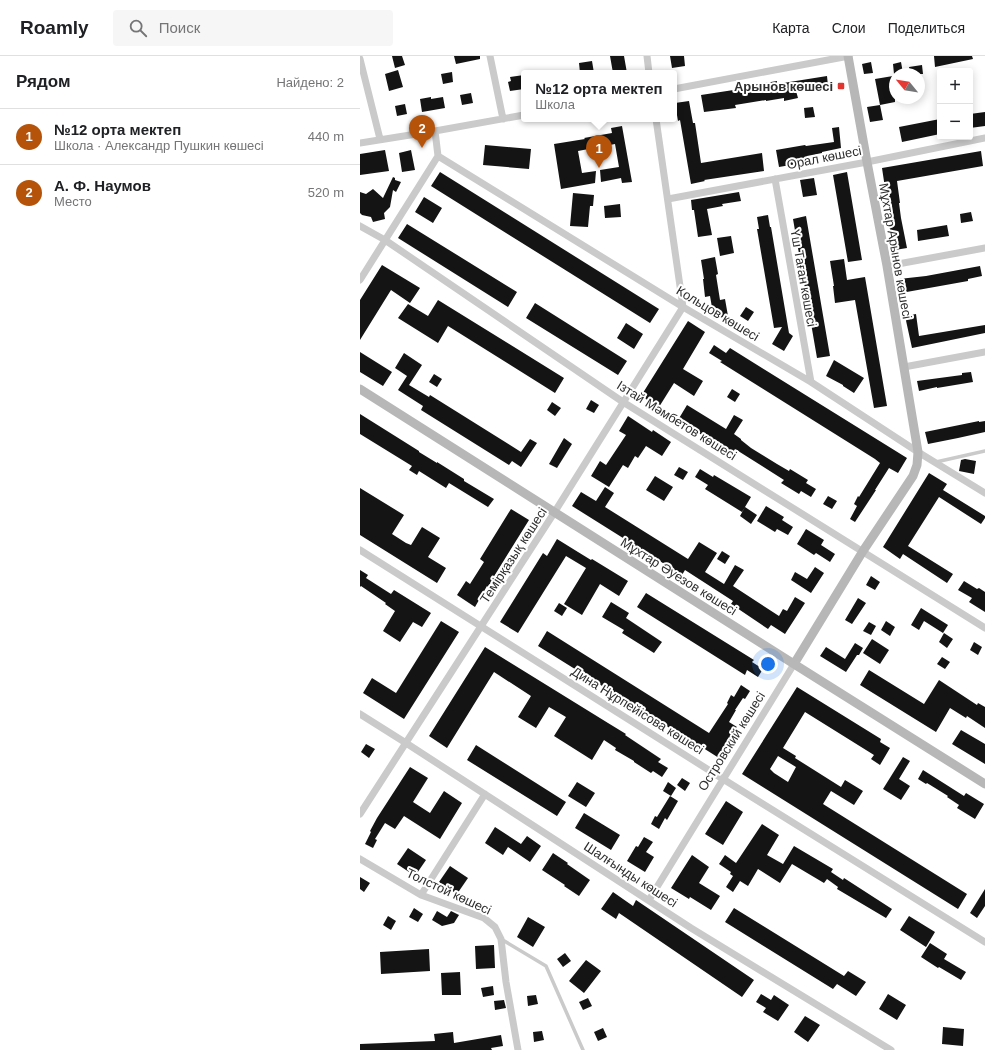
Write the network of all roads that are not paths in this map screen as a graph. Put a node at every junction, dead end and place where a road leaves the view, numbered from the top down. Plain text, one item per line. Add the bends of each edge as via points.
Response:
1 (490, 56) edge
2 (647, 56) edge
3 (848, 56) edge
4 (360, 59) edge
5 (649, 70) edge
6 (677, 88) edge
7 (521, 116) edge
8 (503, 119) junction
9 (656, 122) edge
10 (435, 132) junction
11 (985, 138) edge
12 (380, 139) junction
13 (360, 143) edge
14 (438, 156) junction
15 (867, 162) junction
16 (774, 179) junction
17 (668, 200) junction
18 (360, 226) edge
19 (385, 240) junction
20 (985, 248) edge
21 (887, 266) junction
22 (360, 280) edge
23 (683, 306) junction
24 (985, 352) edge
25 (904, 367) junction
26 (811, 382) junction
27 (360, 389) edge
28 (623, 402) junction
29 (985, 451) edge
30 (918, 452) junction
31 (934, 462) junction
32 (985, 493) edge
33 (554, 513) junction
34 (360, 550) edge
35 (863, 552) junction
36 (482, 626) junction
37 (985, 628) edge
38 (794, 664) junction
39 (360, 714) edge
40 (406, 743) junction
41 (724, 779) junction
42 (985, 784) edge
43 (485, 794) junction
44 (360, 814) edge
45 (360, 859) edge
46 (420, 894) junction
47 (649, 900) junction
48 (501, 939) junction
49 (985, 942) edge
50 (518, 1050) edge
51 (583, 1050) edge
52 (891, 1050) edge

1 - 8 street
2 - 5 street
3 - 6 street
3 - 15 street, Мұхтар Арынов көшесі
4 - 12 street
7 - 8 street
8 - 10 street
9 - 17 street
10 - 12 street
10 - 14 street
11 - 15 street, Орал көшесі
12 - 13 street
14 - 19 street
14 - 23 street, Кольцов көшесі
15 - 16 street, Орал көшесі
15 - 21 street, Мұхтар Арынов көшесі
16 - 17 street, Орал көшесі
16 - 26 street, Үш Таған көшесі
17 - 23 street
18 - 19 street, Ізтай Мәмбетов көшесі
19 - 22 street
19 - 28 street, Ізтай Мәмбетов көшесі
20 - 21 street
21 - 25 street, Мұхтар Арынов көшесі
23 - 26 street, Кольцов көшесі
23 - 28 street, Темірқазық көшесі
24 - 25 street
25 - 30 street, Мұхтар Арынов көшесі
26 - 30 street, Кольцов көшесі
27 - 33 street, Мұхтар Әуезов көшесі
28 - 33 street, Темірқазық көшесі
28 - 35 street, Ізтай Мәмбетов көшесі
29 - 31 lane
30 - 31 street, Кольцов көшесі
30 - 35 street, Островский көшесі via 917,465 912,476
31 - 32 street, Кольцов көшесі
33 - 36 street, Темірқазық көшесі
33 - 38 street, Мұхтар Әуезов көшесі
34 - 36 street, Дина Нұрпейісова көшесі
35 - 37 street, Ізтай Мәмбетов көшесі
35 - 38 street, Островский көшесі
36 - 40 street, Темірқазық көшесі
36 - 41 street, Дина Нұрпейісова көшесі
38 - 41 street, Островский көшесі
38 - 42 street, Мұхтар Әуезов көшесі
39 - 40 street, Шалғынды көшесі
40 - 43 street, Шалғынды көшесі
40 - 44 street, Темірқазық көшесі
41 - 47 street, Островский көшесі
41 - 49 street, Дина Нұрпейісова көшесі
43 - 46 street
43 - 47 street, Шалғынды көшесі
45 - 46 street, Толстой көшесі
46 - 48 street, Толстой көшесі via 484,918 495,927
47 - 52 street, Шалғынды көшесі
48 - 50 street
48 - 51 lane via 546,966

